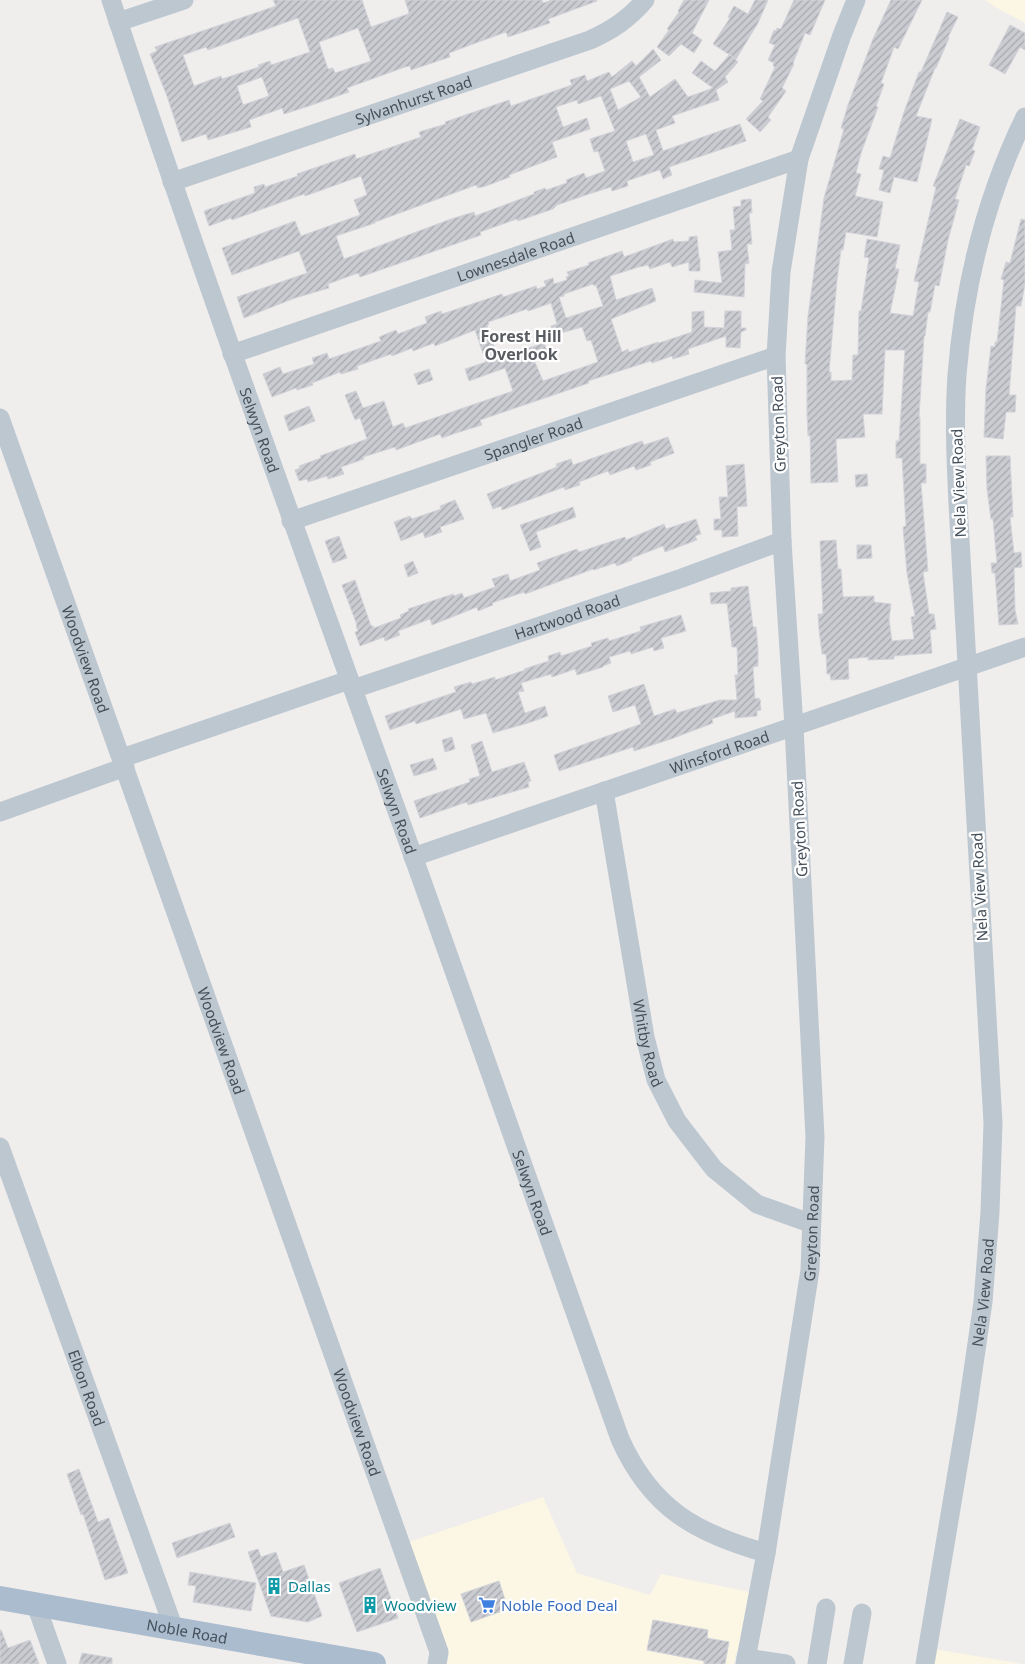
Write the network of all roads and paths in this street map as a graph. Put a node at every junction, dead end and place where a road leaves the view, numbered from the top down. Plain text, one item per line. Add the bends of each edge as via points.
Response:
1 (111, 0) edge
2 (184, 0) edge
3 (645, 0) edge
4 (856, 0) edge
5 (118, 22) junction
6 (1025, 117) edge
7 (799, 159) junction
8 (172, 182) junction
9 (232, 354) junction
10 (776, 356) junction
11 (0, 418) edge
12 (291, 521) junction
13 (782, 541) junction
14 (1025, 647) edge
15 (966, 667) junction
16 (351, 685) junction
17 (794, 727) junction
18 (124, 763) junction
19 (604, 792) junction
20 (0, 812) edge
21 (413, 857) junction
22 (0, 1147) edge
23 (810, 1223) junction
24 (766, 1553) junction
25 (0, 1598) edge
26 (36, 1604) junction
27 (826, 1608) dead end
28 (862, 1613) dead end
29 (174, 1629) junction
30 (746, 1661) edge
31 (57, 1664) edge
32 (374, 1664) edge
33 (437, 1664) edge
34 (786, 1664) edge
35 (817, 1664) edge
36 (853, 1664) edge
37 (925, 1664) edge

1 - 5 street, Selwyn Road
2 - 5 street
3 - 8 street, Sylvanhurst Road via 623,22 590,40
4 - 7 street, Greyton Road
5 - 8 street, Selwyn Road
6 - 15 street, Nela View Road via 997,182 984,228 970,284 957,377 955,430
7 - 9 street, Lownesdale Road
7 - 10 street, Greyton Road via 781,272
8 - 9 street, Selwyn Road
9 - 12 street, Selwyn Road
10 - 12 street, Spangler Road
10 - 13 street, Greyton Road
11 - 18 street, Woodview Road
12 - 16 street, Selwyn Road
13 - 16 street, Hartwood Road via 682,578
13 - 17 street, Greyton Road
14 - 15 street, Winsford Road
15 - 17 street, Winsford Road
15 - 37 street, Nela View Road via 993,1123 990,1212 980,1321 966,1419
16 - 18 street, Hartwood Road
16 - 21 street, Selwyn Road
17 - 19 street, Winsford Road
17 - 23 street, Greyton Road via 815,1137
18 - 20 street, Hartwood Road
18 - 33 street, Woodview Road via 439,1652
19 - 21 street, Winsford Road
19 - 23 street, Whitby Road via 645,1037 656,1080 677,1120 714,1169 757,1204
21 - 24 street, Selwyn Road via 628,1457 654,1494 689,1522 735,1544
22 - 29 street, Elbon Road
23 - 24 street, Greyton Road via 810,1270
24 - 30 street, Greyton Road
25 - 26 main road, Noble Road
26 - 29 main road, Noble Road
26 - 31 street
27 - 35 street
28 - 36 street
29 - 32 main road, Noble Road
30 - 34 street

